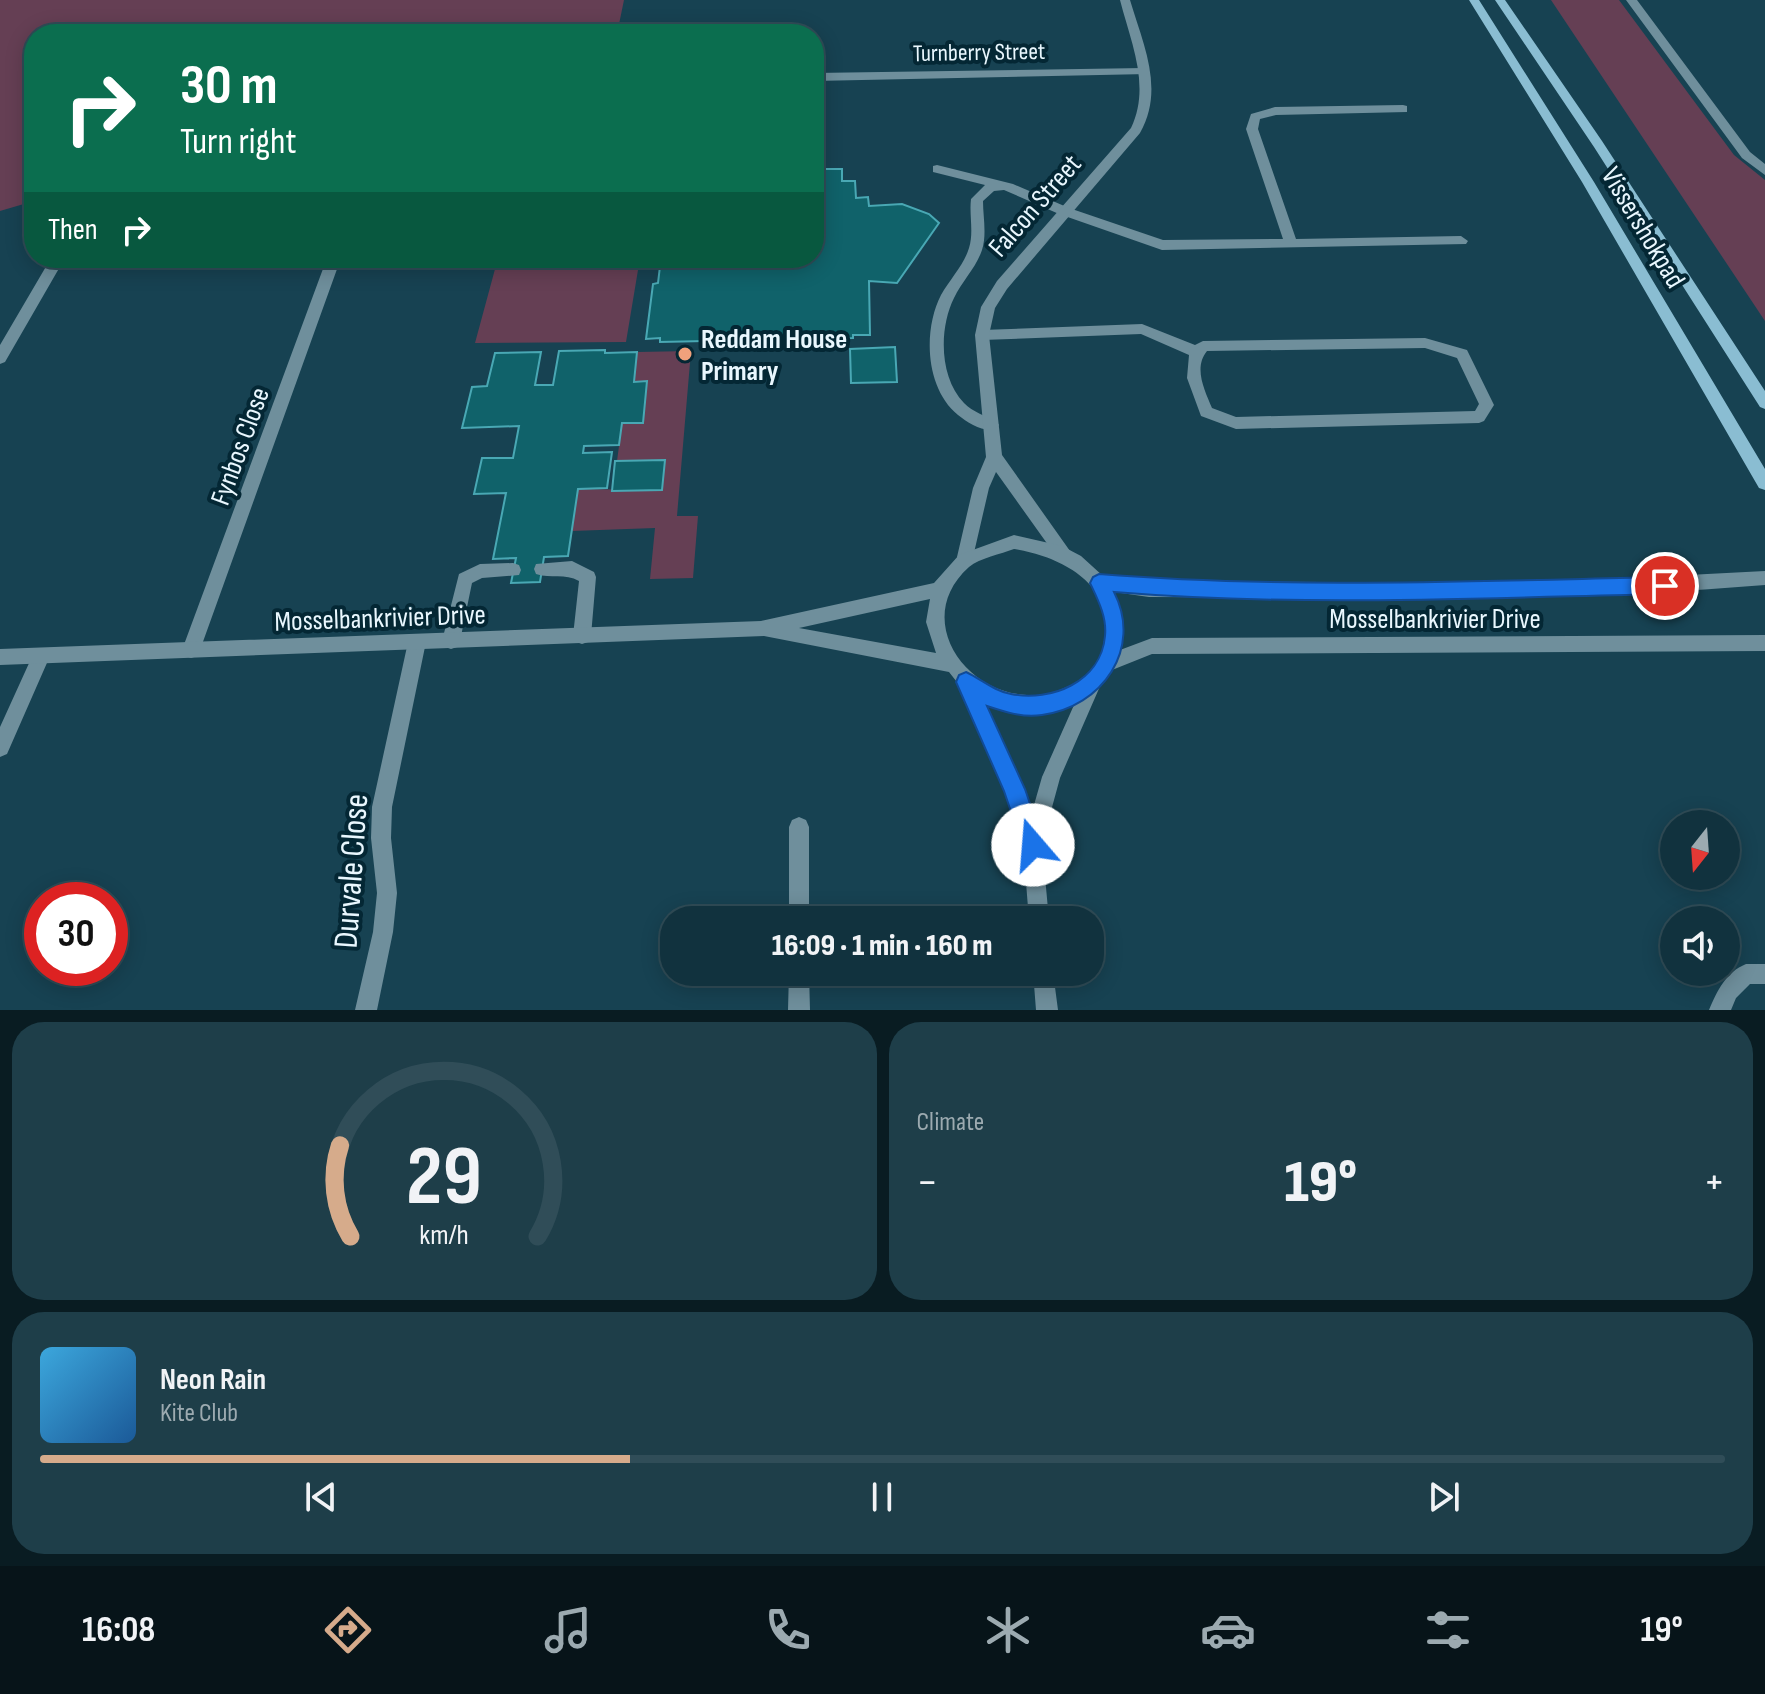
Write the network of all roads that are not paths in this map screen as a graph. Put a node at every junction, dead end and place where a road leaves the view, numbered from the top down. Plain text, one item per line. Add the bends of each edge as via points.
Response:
1 (1125, 0) edge
2 (1474, 0) edge
3 (1500, 0) edge
4 (1631, 0) edge
5 (1144, 72) junction
6 (824, 77) edge
7 (1403, 109) dead end
8 (937, 169) dead end
9 (1765, 171) edge
10 (1001, 185) junction
11 (1064, 211) junction
12 (1461, 241) dead end
13 (1291, 243) junction
14 (52, 268) edge
15 (330, 268) edge
16 (982, 335) junction
17 (1196, 352) junction
18 (0, 358) edge
19 (1765, 403) edge
20 (991, 425) junction
21 (994, 457) junction
22 (1765, 483) edge
23 (1062, 551) junction
24 (965, 557) junction
25 (542, 569) dead end
26 (513, 570) dead end
27 (1765, 578) edge
28 (1099, 583) junction
29 (939, 589) junction
30 (761, 629) junction
31 (582, 636) junction
32 (451, 641) junction
33 (417, 642) junction
34 (1765, 643) edge
35 (191, 650) junction
36 (41, 656) junction
37 (0, 657) edge
38 (1108, 663) junction
39 (949, 664) junction
40 (966, 682) junction
41 (1092, 684) junction
42 (0, 748) edge
43 (799, 827) dead end
44 (1033, 845) junction
45 (799, 906) edge
46 (1038, 906) edge
47 (1765, 974) edge
48 (799, 986) edge
49 (1044, 986) edge
50 (366, 1010) edge
51 (799, 1010) edge
52 (1047, 1010) edge
53 (1720, 1010) edge

1 - 5 street, Falcon Street
2 - 22 main road, Vissershokpad
3 - 19 main road, Vissershokpad
4 - 9 street via 1746,155
5 - 6 street, Turnberry Street
5 - 11 street, Falcon Street via 1144,117
7 - 13 street via 1275,111 1255,117 1252,129
8 - 10 street
10 - 11 street
10 - 20 street via 977,199 977,246 944,305 937,340 951,400 965,416
11 - 13 street via 1162,245
11 - 16 street, Falcon Street via 994,295
12 - 13 street
14 - 18 street
15 - 35 street, Fynbos Close
16 - 17 street via 1142,329
16 - 20 street, Falcon Street
17 - 17 street via 1203,346 1438,344 1462,354 1487,405 1479,417 1236,423 1206,412 1191,367
20 - 21 street, Falcon Street
21 - 23 street
21 - 24 street, Falcon Street
23 - 24 street via 1014,542
23 - 28 street
24 - 29 street
25 - 31 street via 572,568 588,577
26 - 32 street via 480,571 465,579
27 - 28 street, Mosselbankrivier Drive via 1616,588 1466,590 1149,589
28 - 38 street via 1114,622
29 - 30 street, Mosselbankrivier Drive
29 - 39 street via 934,619
30 - 31 street, Mosselbankrivier Drive
30 - 39 street, Mosselbankrivier Drive
31 - 32 street, Mosselbankrivier Drive
32 - 33 street, Mosselbankrivier Drive
33 - 35 street, Mosselbankrivier Drive
33 - 50 street, Durvale Close via 382,807 387,893
34 - 38 street, Mosselbankrivier Drive via 1152,646
35 - 36 street, Mosselbankrivier Drive
36 - 37 street, Mosselbankrivier Drive
36 - 42 street
38 - 41 street
39 - 40 street
40 - 41 street via 1011,704 1041,706 1069,699
40 - 44 street via 1015,789
41 - 44 street via 1051,777
43 - 45 street
44 - 46 street
47 - 53 street via 1746,974
48 - 51 street
49 - 52 street

